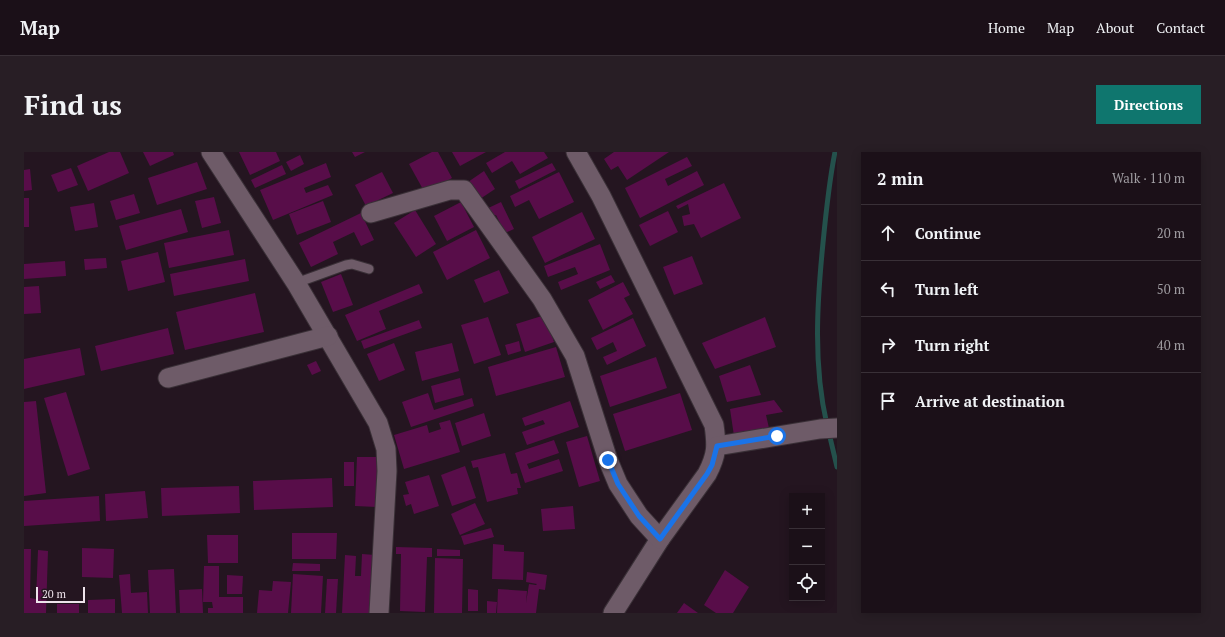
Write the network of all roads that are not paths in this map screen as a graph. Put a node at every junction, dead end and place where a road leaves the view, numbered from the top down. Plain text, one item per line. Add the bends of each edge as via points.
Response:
1 (210, 152) edge
2 (576, 152) edge
3 (371, 213) dead end
4 (369, 270) dead end
5 (296, 283) junction
6 (328, 336) junction
7 (168, 378) dead end
8 (837, 428) edge
9 (717, 446) junction
10 (660, 539) junction
11 (379, 613) edge
12 (613, 613) edge

1 - 5 street
2 - 9 street via 601,196 714,425
3 - 10 street via 450,190 464,190 542,299 575,356 618,484 639,516
4 - 5 lane via 352,264 346,265
5 - 6 street
6 - 7 street
6 - 11 street via 378,423 386,449
8 - 9 street
9 - 10 street via 707,474
10 - 12 street

